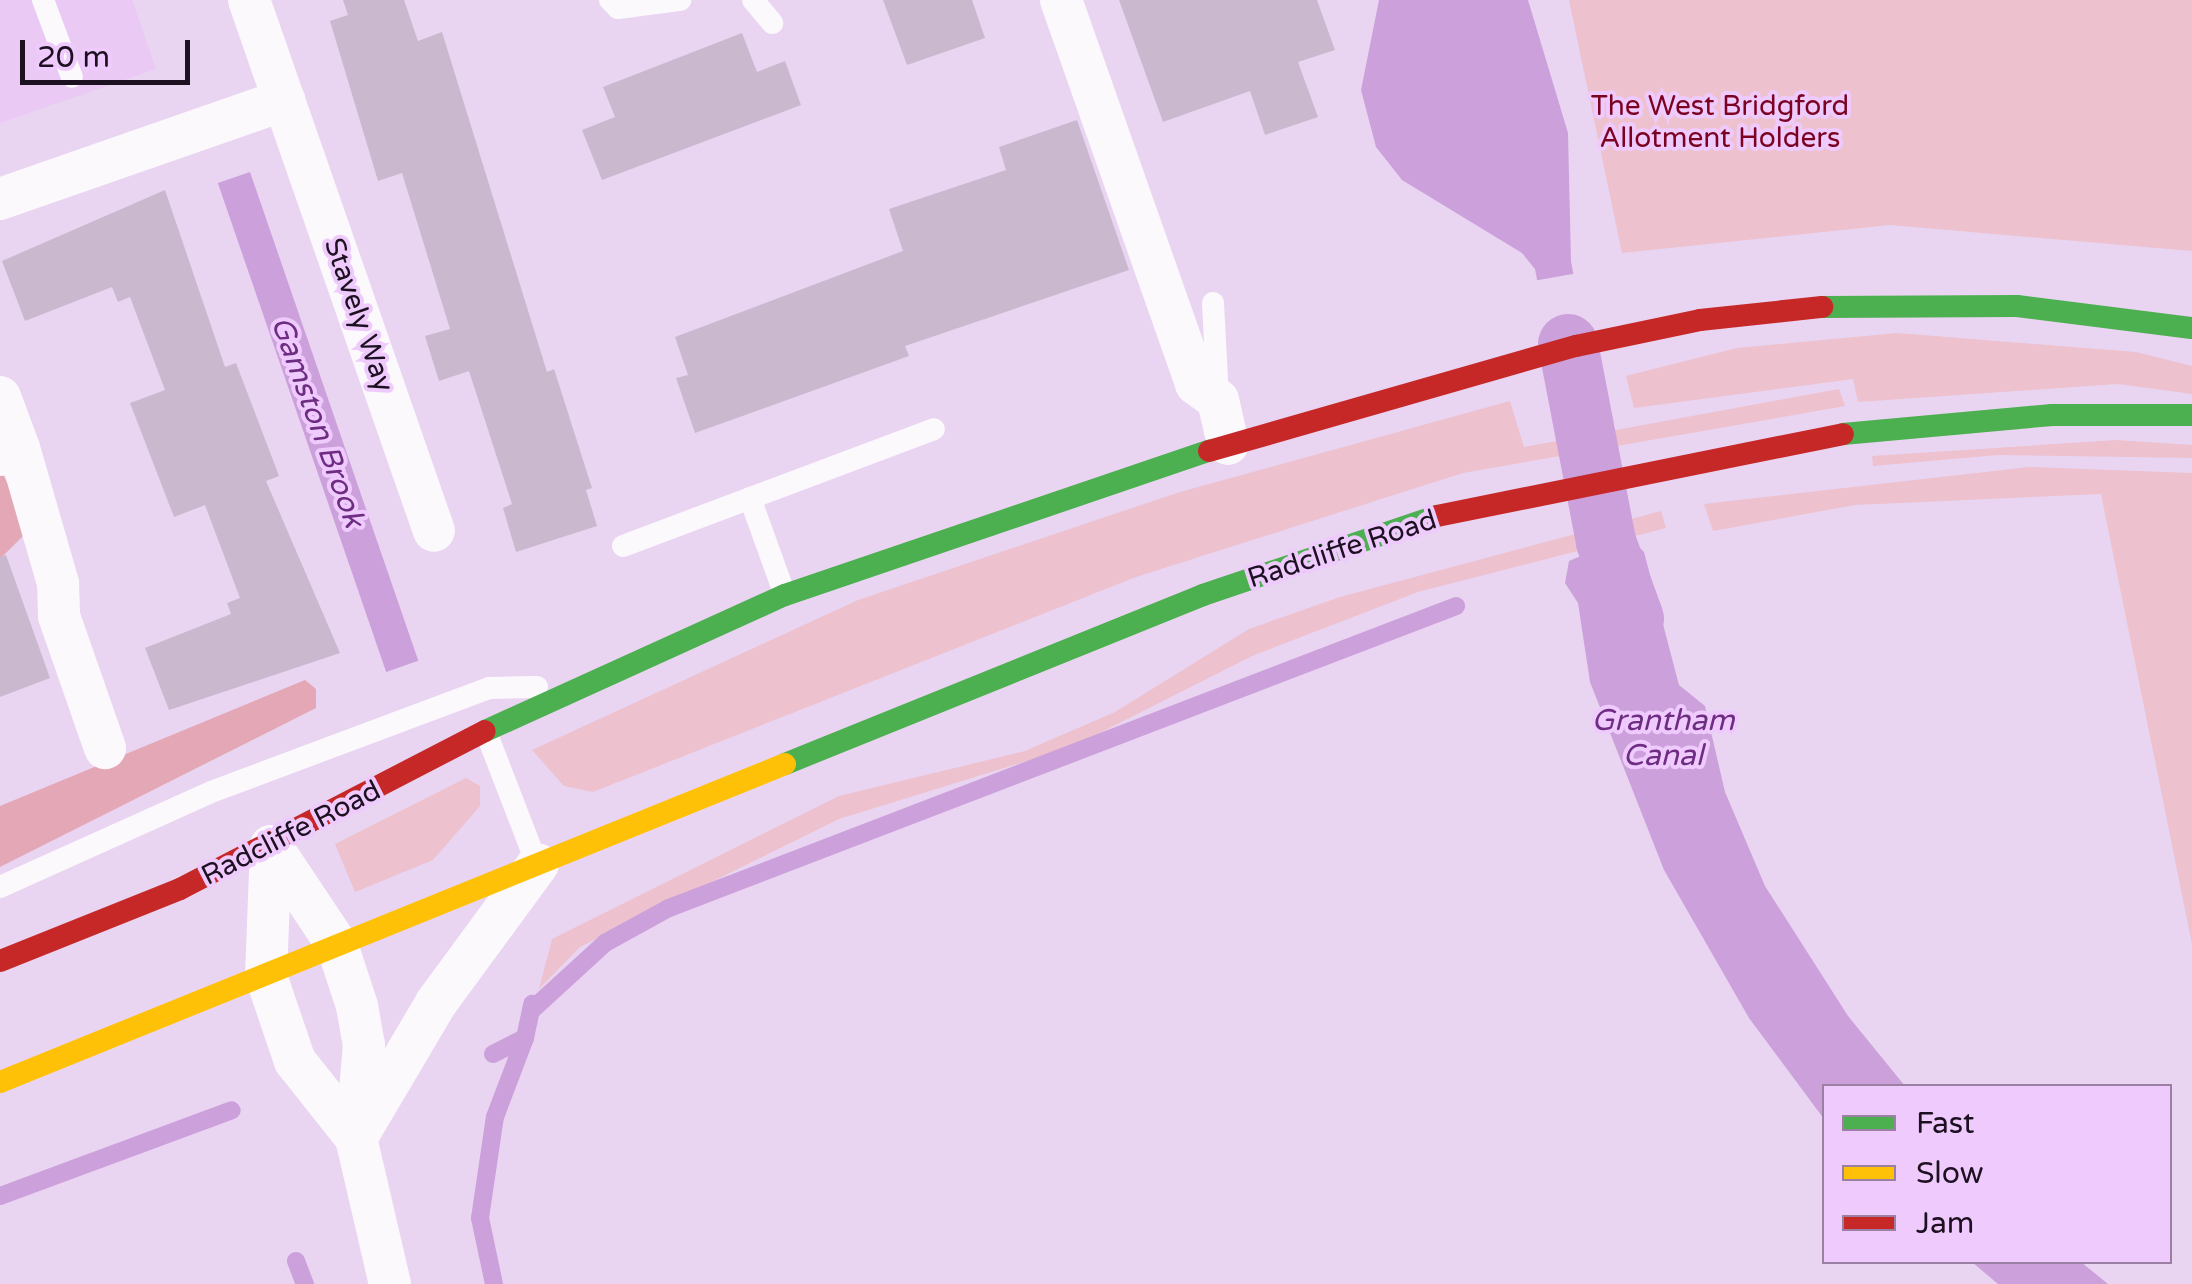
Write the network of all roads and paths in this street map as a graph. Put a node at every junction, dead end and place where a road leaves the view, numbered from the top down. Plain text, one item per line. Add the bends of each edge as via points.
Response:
1 (44, 0) edge
2 (249, 0) edge
3 (610, 0) edge
4 (680, 0) edge
5 (753, 0) edge
6 (1061, 0) edge
7 (772, 23) dead end
8 (72, 77) dead end
9 (284, 100) junction
10 (0, 200) edge
11 (1213, 304) dead end
12 (2192, 328) edge
13 (0, 397) edge
14 (1218, 400) junction
15 (2192, 415) edge
16 (934, 429) dead end
17 (1228, 444) junction
18 (10, 452) edge
19 (750, 498) junction
20 (434, 531) dead end
21 (623, 546) dead end
22 (785, 596) junction
23 (574, 686) junction
24 (486, 732) junction
25 (105, 748) dead end
26 (271, 846) junction
27 (538, 864) junction
28 (0, 888) edge
29 (338, 945) junction
30 (0, 961) edge
31 (266, 976) junction
32 (0, 1082) edge
33 (356, 1138) junction
34 (390, 1284) edge

1 - 8 lane
2 - 9 street, Stavely Way
3 - 4 lane via 634,8
5 - 7 lane
6 - 14 street via 1196,384
9 - 10 street
9 - 20 street, Stavely Way
11 - 14 lane
12 - 17 highway, Radcliffe Road via 2017,306 1854,304 1665,328
13 - 18 street
14 - 17 street
15 - 27 highway, Radcliffe Road via 2052,416 1854,432 1438,516 1204,595
16 - 19 lane
17 - 22 highway, Radcliffe Road
18 - 25 street via 58,584 59,616
19 - 21 lane
19 - 22 lane
22 - 23 highway, Radcliffe Road
23 - 24 highway, Radcliffe Road
23 - 28 lane, Radcliffe Road via 489,688 211,792
24 - 26 highway, Radcliffe Road
24 - 27 lane
26 - 29 street
26 - 30 highway, Radcliffe Road via 138,909
26 - 31 street
27 - 29 highway, Radcliffe Road
27 - 33 street via 436,1003
29 - 31 highway, Radcliffe Road
29 - 33 street via 364,1044
31 - 32 highway, Radcliffe Road
31 - 33 street via 295,1061
33 - 34 street

